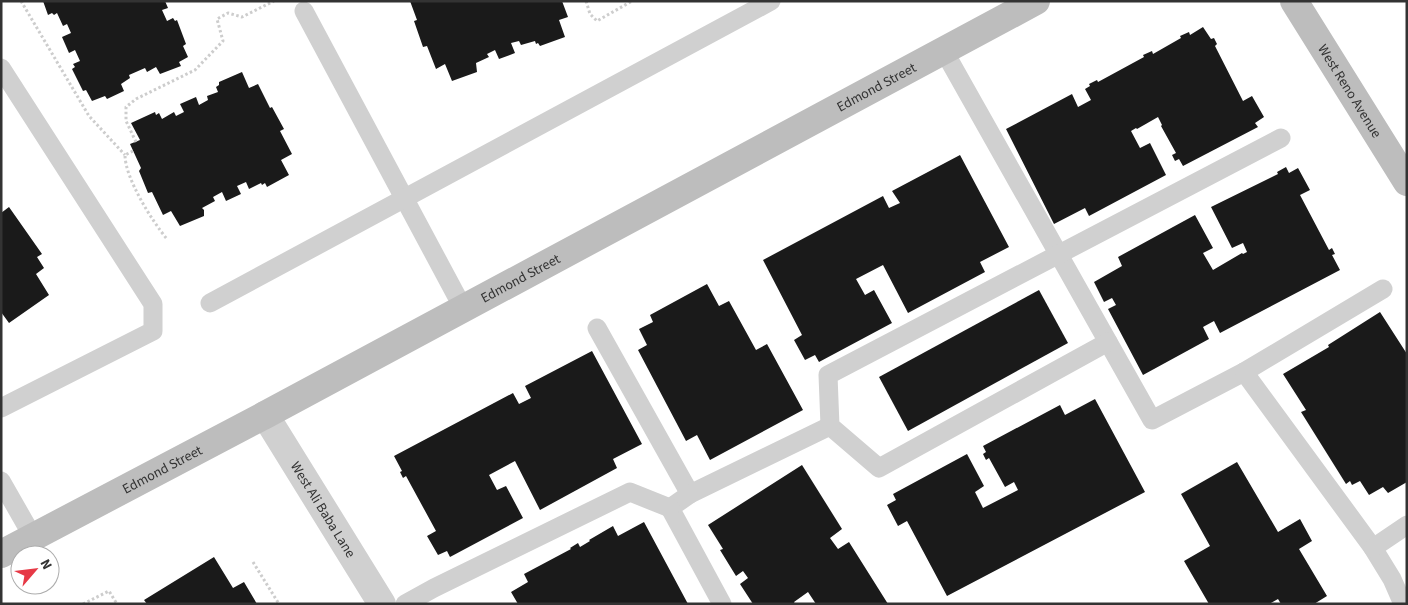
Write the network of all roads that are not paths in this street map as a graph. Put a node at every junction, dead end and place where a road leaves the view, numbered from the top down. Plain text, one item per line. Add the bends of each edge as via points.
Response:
1 (771, 1) edge
2 (1036, 1) edge
3 (1294, 1) edge
4 (304, 11) dead end
5 (944, 51) junction
6 (1, 68) edge
7 (1281, 138) dead end
8 (1407, 182) edge
9 (405, 198) junction
10 (1059, 255) junction
11 (1382, 289) dead end
12 (210, 302) dead end
13 (463, 308) junction
14 (597, 328) dead end
15 (1108, 342) junction
16 (1244, 372) junction
17 (1, 408) edge
18 (265, 415) junction
19 (830, 426) junction
20 (1, 481) edge
21 (690, 494) junction
22 (670, 508) junction
23 (1407, 524) edge
24 (32, 537) junction
25 (1373, 548) junction
26 (1, 554) edge
27 (1399, 574) edge
28 (382, 604) edge
29 (405, 604) edge
30 (722, 604) edge
31 (1404, 604) edge

1 - 9 lane
2 - 5 street, Edmond Street
3 - 8 street, West Reno Avenue
4 - 9 lane
5 - 10 lane
5 - 13 street, Edmond Street
6 - 17 lane via 152,304 153,331
7 - 10 lane
9 - 12 lane
9 - 13 lane
10 - 15 lane
10 - 19 lane via 828,375
11 - 16 lane
13 - 18 street, Edmond Street
14 - 21 lane
15 - 16 lane via 1152,420
15 - 19 lane via 878,468
16 - 25 lane
18 - 24 street, Edmond Street
18 - 28 street, West Ali Baba Lane
19 - 21 lane
20 - 24 lane
21 - 22 lane
22 - 29 lane via 630,492
22 - 30 lane
23 - 25 lane
24 - 26 street, Edmond Street
25 - 27 lane
27 - 31 lane

